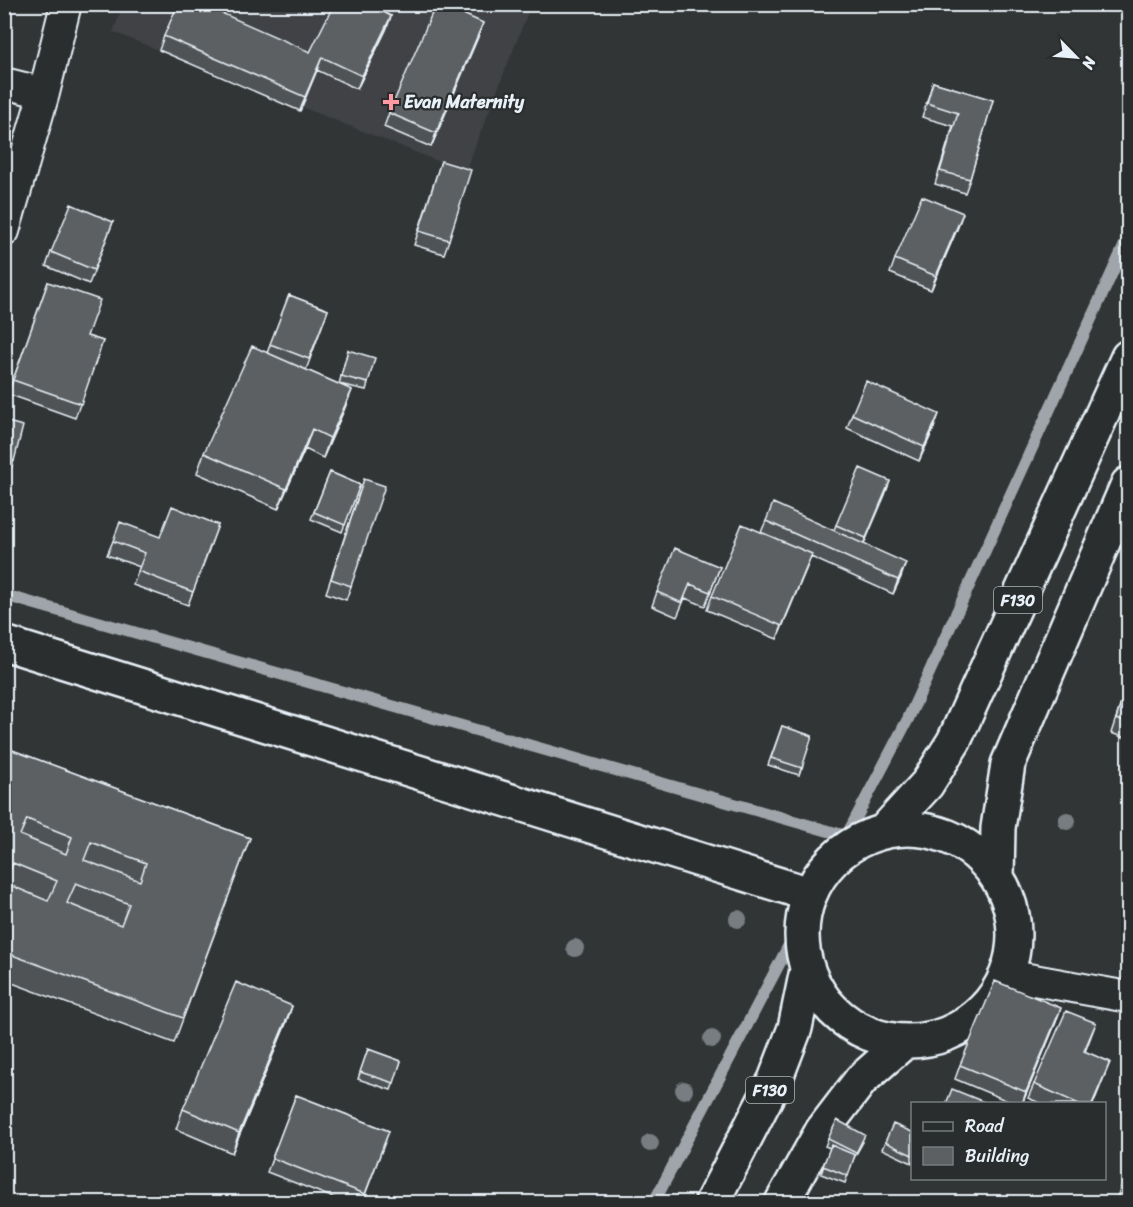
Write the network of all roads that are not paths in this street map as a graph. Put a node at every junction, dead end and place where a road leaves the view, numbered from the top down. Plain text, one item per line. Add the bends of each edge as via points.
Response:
1 (66, 4) edge
2 (4, 83) edge
3 (44, 93) junction
4 (4, 231) edge
5 (1128, 357) edge
6 (1128, 484) edge
7 (4, 643) edge
8 (885, 830) junction
9 (997, 876) junction
10 (809, 894) junction
11 (807, 970) junction
12 (1006, 975) junction
13 (1128, 996) edge
14 (904, 1042) junction
15 (712, 1203) edge
16 (782, 1203) edge

1 - 3 street
2 - 3 street
3 - 4 street
5 - 8 main road, F130 via 954,741 927,784
6 - 9 main road, F130 via 1008,764 998,828
7 - 10 main road
8 - 9 main road, F130 via 911,827 937,831 981,856
8 - 10 main road, F130 via 861,838 840,852 821,872
9 - 12 main road, F130 via 1009,900 1014,925 1014,950
10 - 11 main road, F130 via 802,919
11 - 14 main road, F130 via 834,1013 879,1038
11 - 15 main road, F130 via 795,1028 775,1080
12 - 13 street
12 - 14 main road, F130 via 993,998 955,1031 930,1040
14 - 16 main road via 861,1080 822,1131

